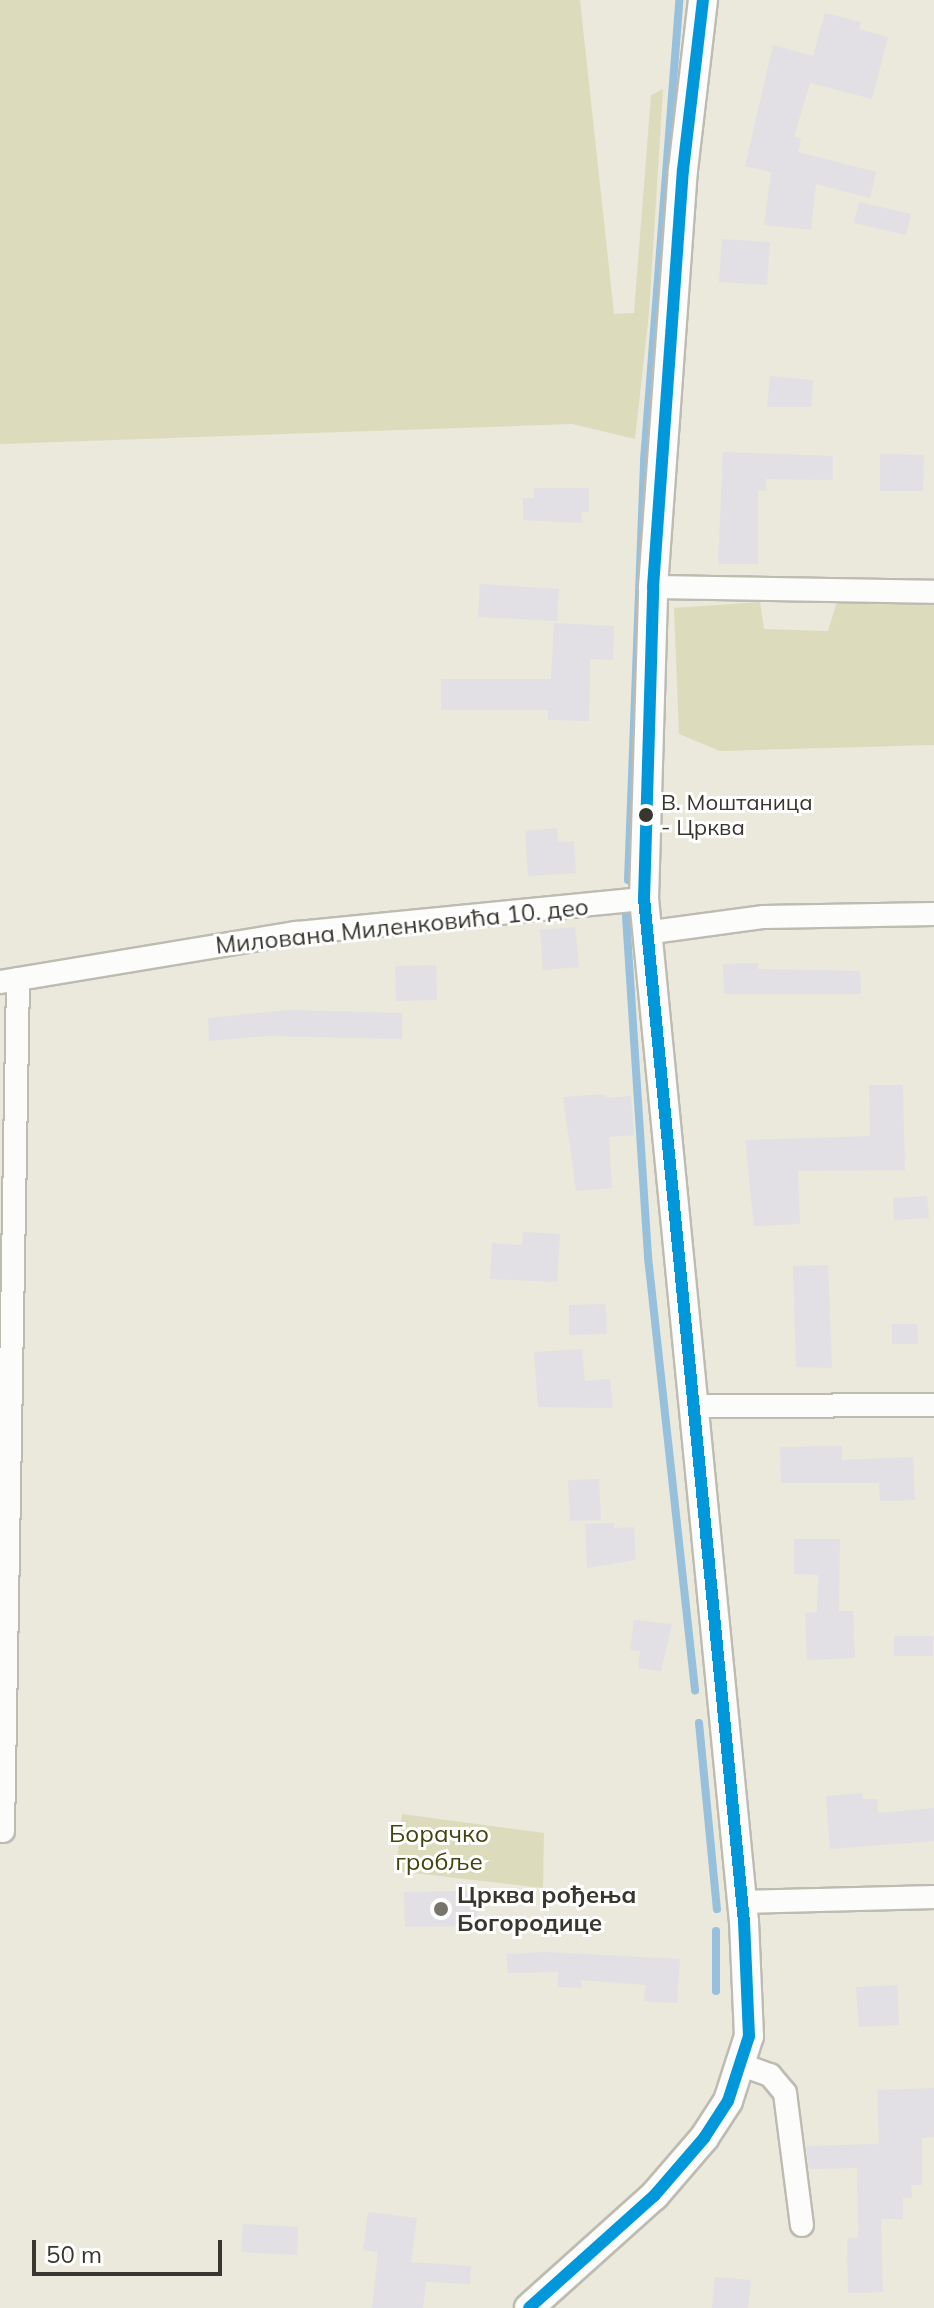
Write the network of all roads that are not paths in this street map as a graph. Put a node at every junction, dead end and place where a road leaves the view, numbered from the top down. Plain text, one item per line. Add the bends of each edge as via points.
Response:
1 (703, 0) edge
2 (653, 587) junction
3 (934, 592) edge
4 (644, 899) junction
5 (934, 914) edge
6 (645, 933) junction
7 (9, 981) edge
8 (934, 1405) edge
9 (691, 1406) junction
10 (3, 1831) dead end
11 (934, 1897) edge
12 (742, 1902) junction
13 (742, 2065) junction
14 (802, 2225) dead end
15 (529, 2308) edge

1 - 2 street via 683,170
2 - 3 street
2 - 4 street
4 - 6 street
4 - 7 street, Милована Миленковића 10. део via 296,933
5 - 6 street via 764,917
6 - 9 street
7 - 10 street, Милована Миленковића 10. део
8 - 9 street
9 - 12 street
11 - 12 street
12 - 13 street via 749,2036
13 - 14 street via 770,2075 785,2093
13 - 15 street via 728,2101 678,2170

